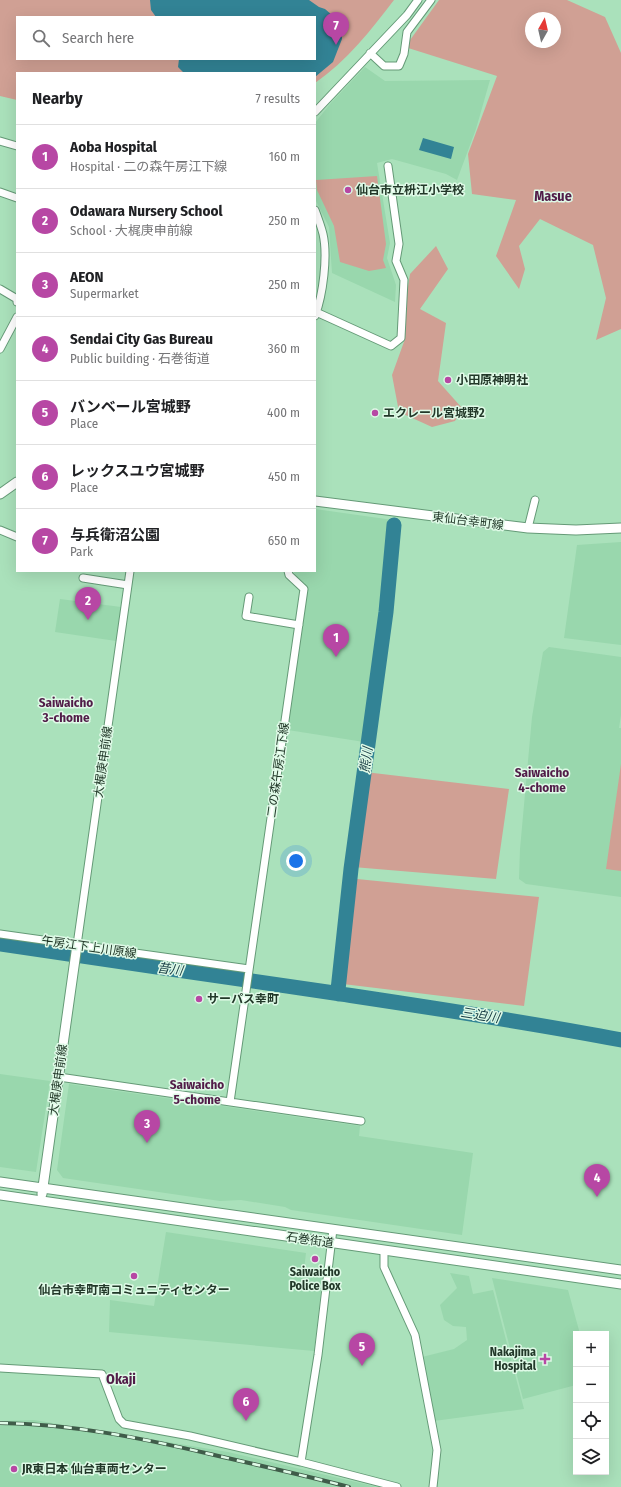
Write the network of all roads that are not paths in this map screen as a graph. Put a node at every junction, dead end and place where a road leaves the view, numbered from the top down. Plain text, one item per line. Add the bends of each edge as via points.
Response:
1 (418, 0) edge
2 (431, 0) edge
3 (370, 53) junction
4 (316, 111) edge
5 (0, 141) edge
6 (16, 146) edge
7 (388, 166) dead end
8 (0, 192) edge
9 (16, 198) edge
10 (316, 213) edge
11 (0, 289) edge
12 (16, 298) edge
13 (316, 314) edge
14 (16, 319) edge
15 (0, 349) edge
16 (16, 483) edge
17 (0, 494) edge
18 (535, 500) dead end
19 (316, 501) edge
20 (528, 528) junction
21 (621, 528) edge
22 (0, 530) edge
23 (16, 537) edge
24 (130, 572) edge
25 (288, 572) edge
26 (83, 578) dead end
27 (128, 585) junction
28 (249, 597) dead end
29 (299, 625) junction
30 (0, 934) edge
31 (76, 952) junction
32 (249, 973) junction
33 (59, 1077) junction
34 (230, 1102) junction
35 (361, 1120) dead end
36 (0, 1182) edge
37 (43, 1188) junction
38 (0, 1195) edge
39 (41, 1201) junction
40 (333, 1229) junction
41 (332, 1243) junction
42 (384, 1250) junction
43 (621, 1270) edge
44 (621, 1284) edge
45 (0, 1368) edge
46 (301, 1462) junction
47 (398, 1487) edge
48 (433, 1487) edge

1 - 3 street
2 - 3 street via 407,32 404,54 399,66 384,66
3 - 4 street
5 - 6 street
7 - 13 street via 399,244 396,261 404,280 401,338 391,346
8 - 9 street
10 - 13 street via 323,234 325,262 322,292
11 - 12 street
14 - 15 street
16 - 17 street
18 - 20 street
19 - 20 street, 東仙台幸町線
20 - 21 street, 東仙台幸町線
22 - 23 street
24 - 27 street, 大梶庚申前線
25 - 29 street, 二の森午房江下線 via 304,589
26 - 27 street
27 - 31 street, 大梶庚申前線
28 - 29 street via 246,616
29 - 32 street, 二の森午房江下線
30 - 31 street, 午房江下上川原線
31 - 32 street, 午房江下上川原線
31 - 33 street, 大梶庚申前線
32 - 34 street, 二の森午房江下線
33 - 34 street
33 - 37 street, 大梶庚申前線
34 - 35 street
36 - 37 street, 石巻街道
37 - 39 street, 大梶庚申前線
37 - 40 street, 石巻街道
38 - 39 street, 石巻街道
39 - 41 street, 石巻街道
40 - 41 street
40 - 43 street, 石巻街道
41 - 42 street, 石巻街道
41 - 46 street
42 - 44 street, 石巻街道
42 - 48 street via 384,1267 415,1335 437,1450
45 - 46 street via 102,1374 119,1419 124,1424 190,1436
46 - 47 street

